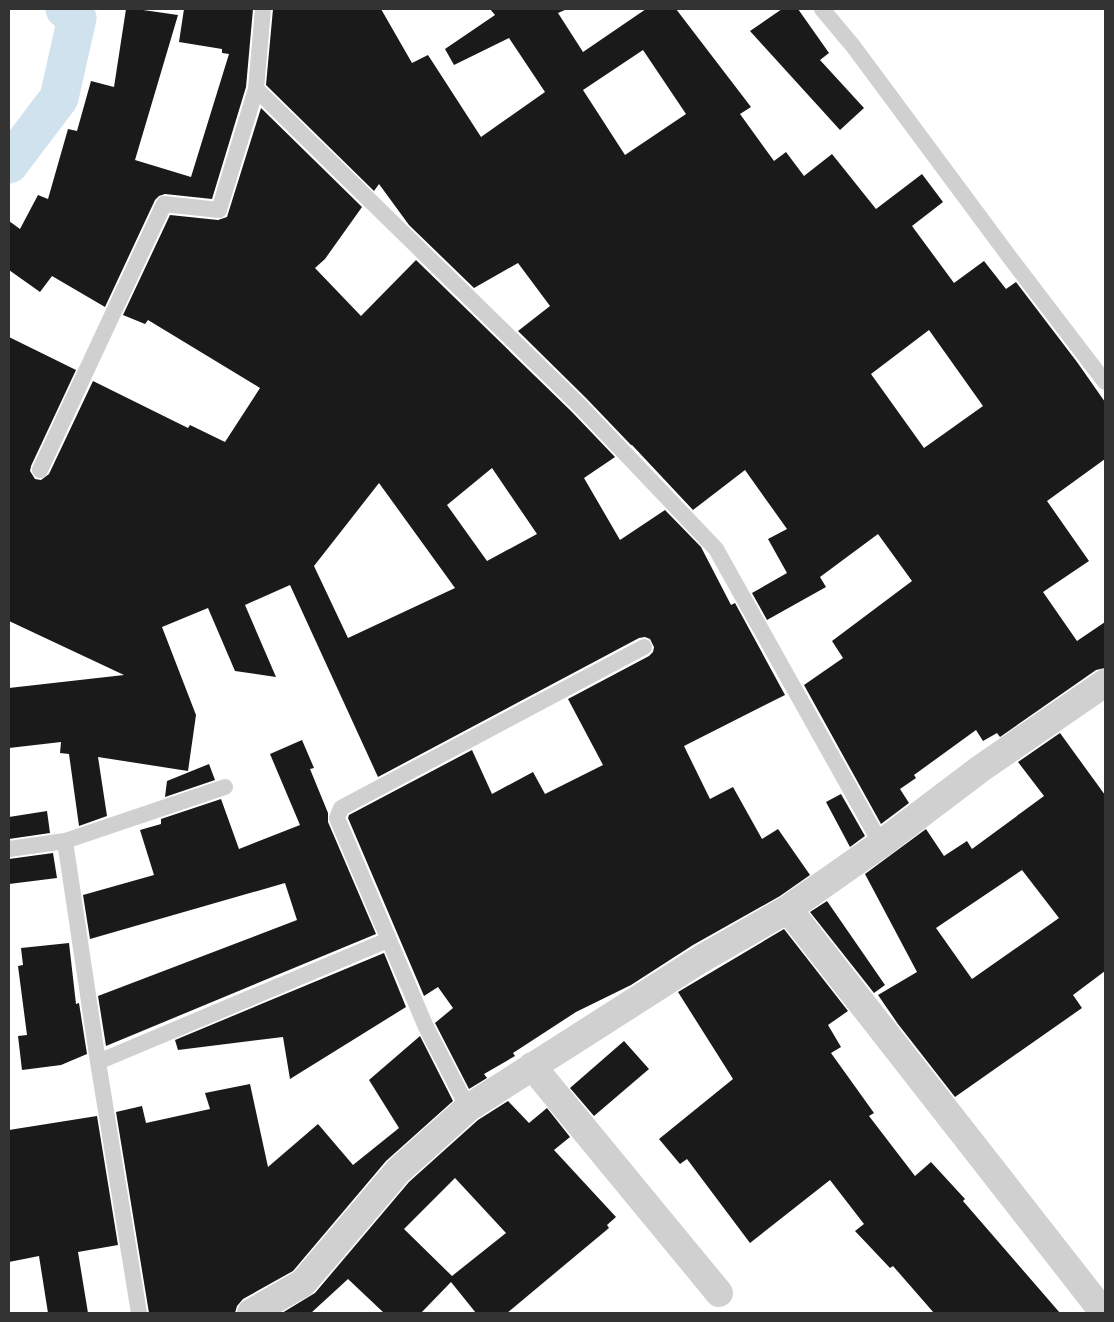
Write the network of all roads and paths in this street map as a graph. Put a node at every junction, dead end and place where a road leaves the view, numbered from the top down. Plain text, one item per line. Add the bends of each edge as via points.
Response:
1 (263, 9) edge
2 (822, 9) edge
3 (256, 89) junction
4 (1105, 382) edge
5 (40, 470) dead end
6 (644, 647) dead end
7 (1105, 683) edge
8 (225, 787) dead end
9 (65, 841) junction
10 (881, 844) junction
11 (9, 850) edge
12 (788, 909) junction
13 (388, 940) junction
14 (98, 1062) junction
15 (532, 1066) junction
16 (468, 1108) junction
17 (719, 1292) dead end
18 (1097, 1304) dead end
19 (139, 1313) edge
20 (251, 1313) edge

1 - 3 lane
2 - 4 lane
3 - 5 lane via 219,210 164,204
3 - 10 lane via 579,405 716,549
6 - 13 lane via 341,808 337,818
7 - 10 street via 980,769
8 - 9 lane
9 - 11 lane
9 - 14 lane
10 - 12 street
12 - 15 street via 701,959
12 - 18 street
13 - 14 lane
13 - 16 lane via 426,1027
14 - 19 lane
15 - 16 street
15 - 17 street
16 - 20 street via 398,1171 303,1283

